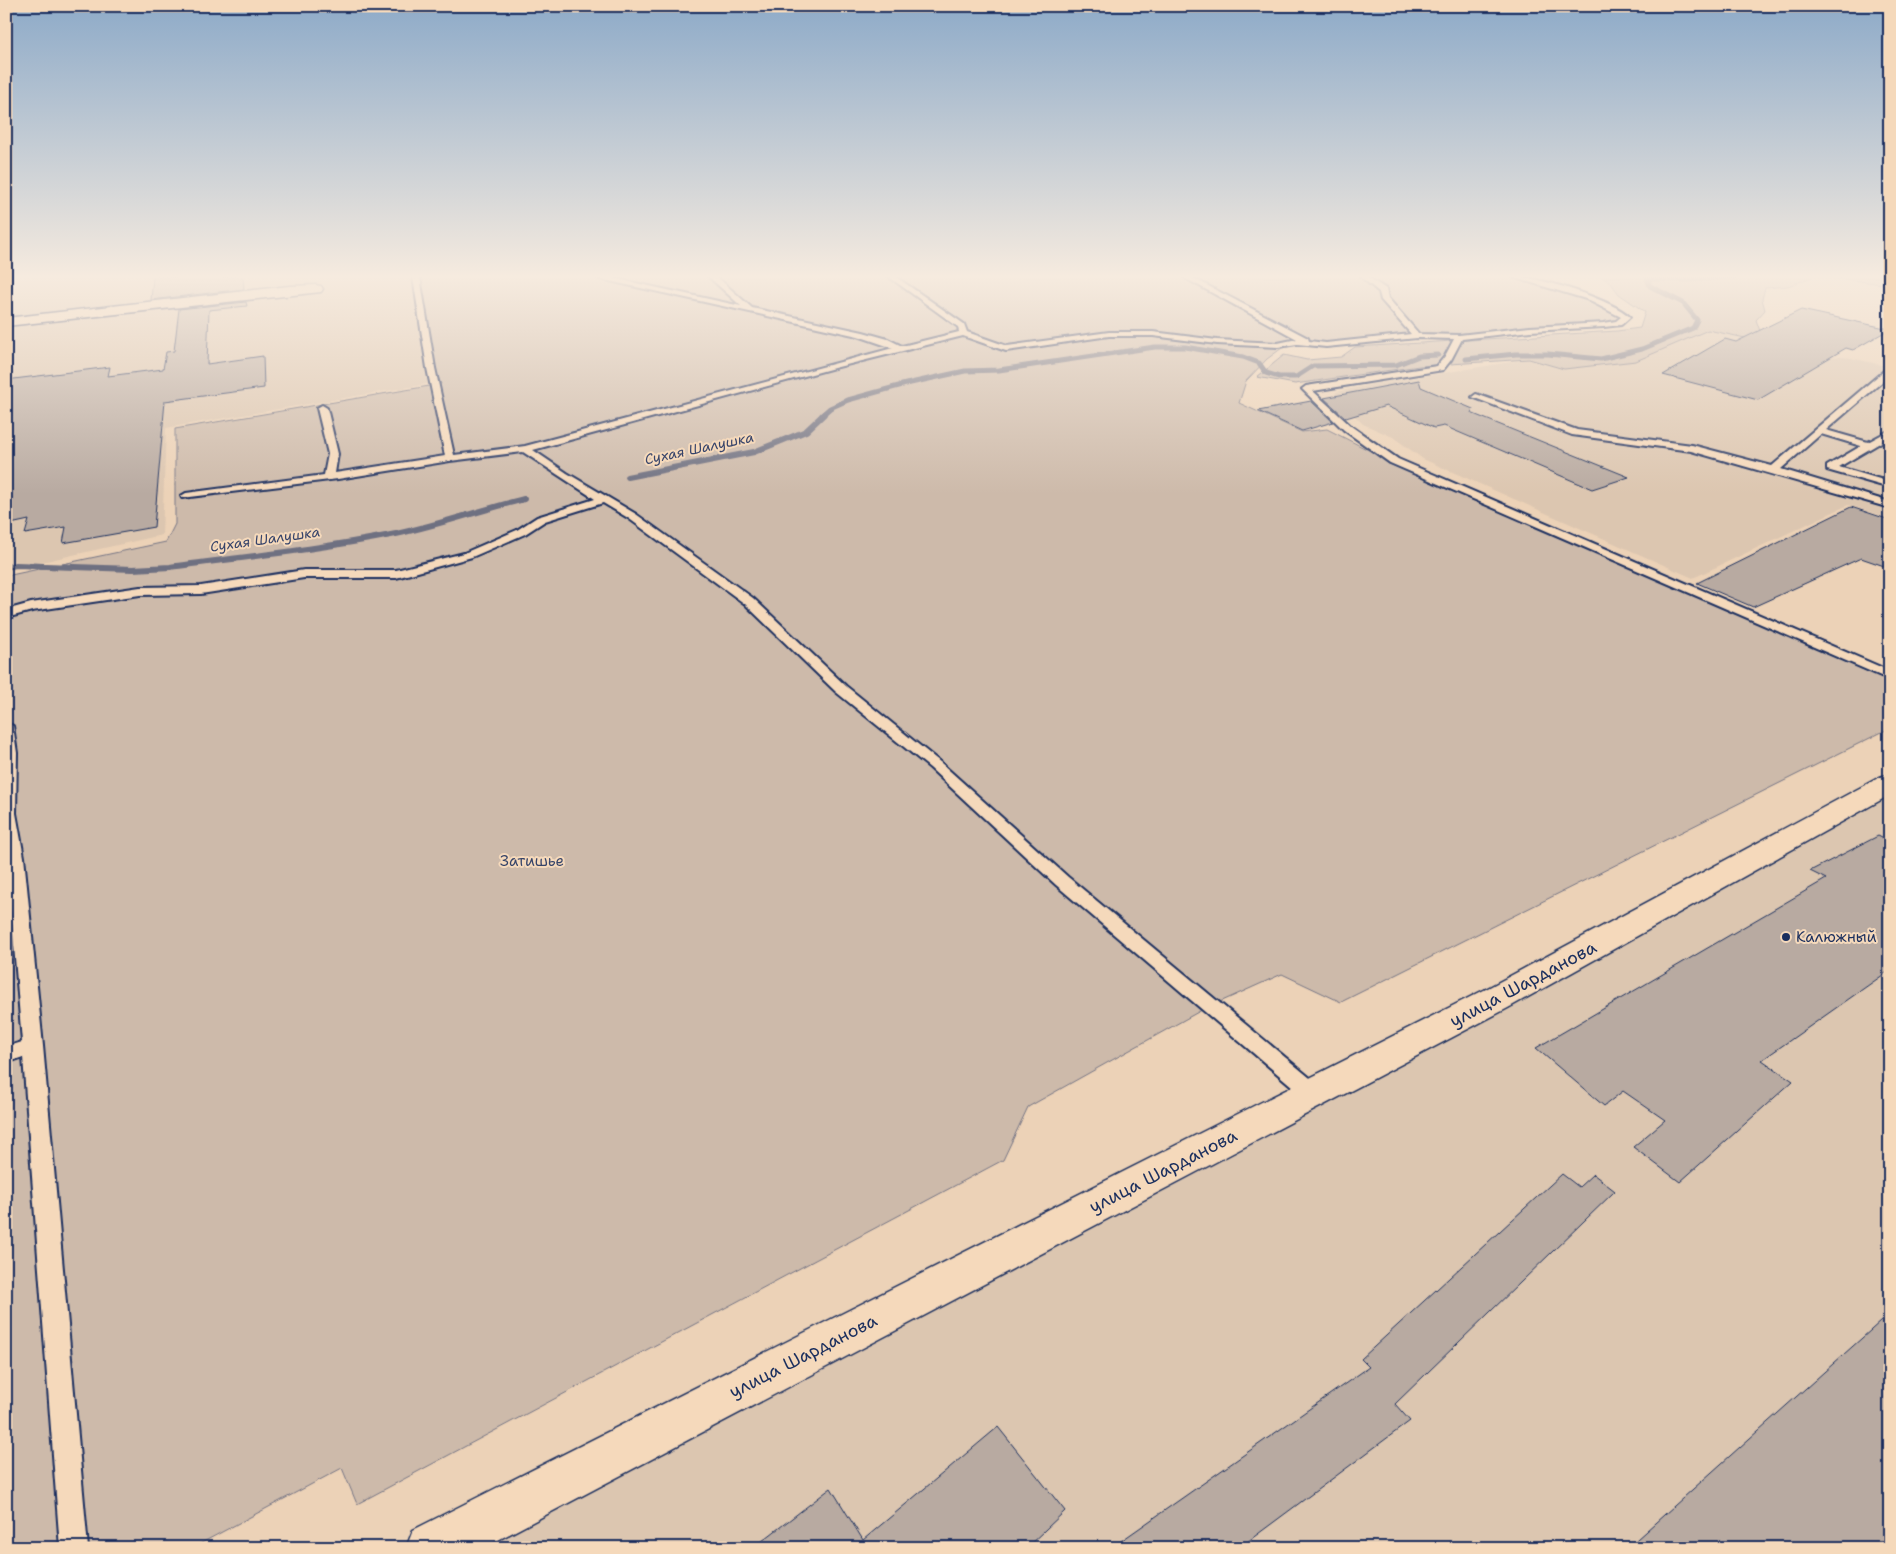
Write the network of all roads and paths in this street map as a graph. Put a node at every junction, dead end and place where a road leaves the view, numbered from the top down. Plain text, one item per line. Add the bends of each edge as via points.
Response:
1 (428, 350) edge
2 (900, 350) edge
3 (1452, 350) edge
4 (1890, 370) edge
5 (1476, 397) dead end
6 (322, 408) dead end
7 (1819, 431) junction
8 (1890, 433) edge
9 (1870, 445) junction
10 (525, 449) junction
11 (450, 458) junction
12 (1774, 470) junction
13 (329, 477) junction
14 (1890, 485) edge
15 (186, 496) dead end
16 (605, 499) junction
17 (1890, 505) edge
18 (6, 614) edge
19 (1890, 676) edge
20 (6, 726) edge
21 (1890, 783) edge
22 (33, 1046) junction
23 (6, 1055) edge
24 (1314, 1093) junction
25 (74, 1548) edge
26 (431, 1548) edge

1 - 11 lane
2 - 10 lane
3 - 19 lane via 1450,358 1440,368 1306,389 1331,416 1394,461
4 - 7 lane
5 - 12 lane via 1575,433 1692,448
6 - 13 lane via 333,454
7 - 9 lane
7 - 12 lane
8 - 9 lane
9 - 14 lane via 1831,468
10 - 11 lane
10 - 16 lane
11 - 13 lane
12 - 17 lane
13 - 15 lane
16 - 18 lane via 541,519 522,532 468,555 396,574 304,574 201,590 140,591 31,607
16 - 24 lane via 749,601 841,689 935,765 1062,881
20 - 22 lane via 8,809 16,858
21 - 24 main road, улица Шарданова via 1496,1000
22 - 23 lane
22 - 25 lane
24 - 26 main road, улица Шарданова

